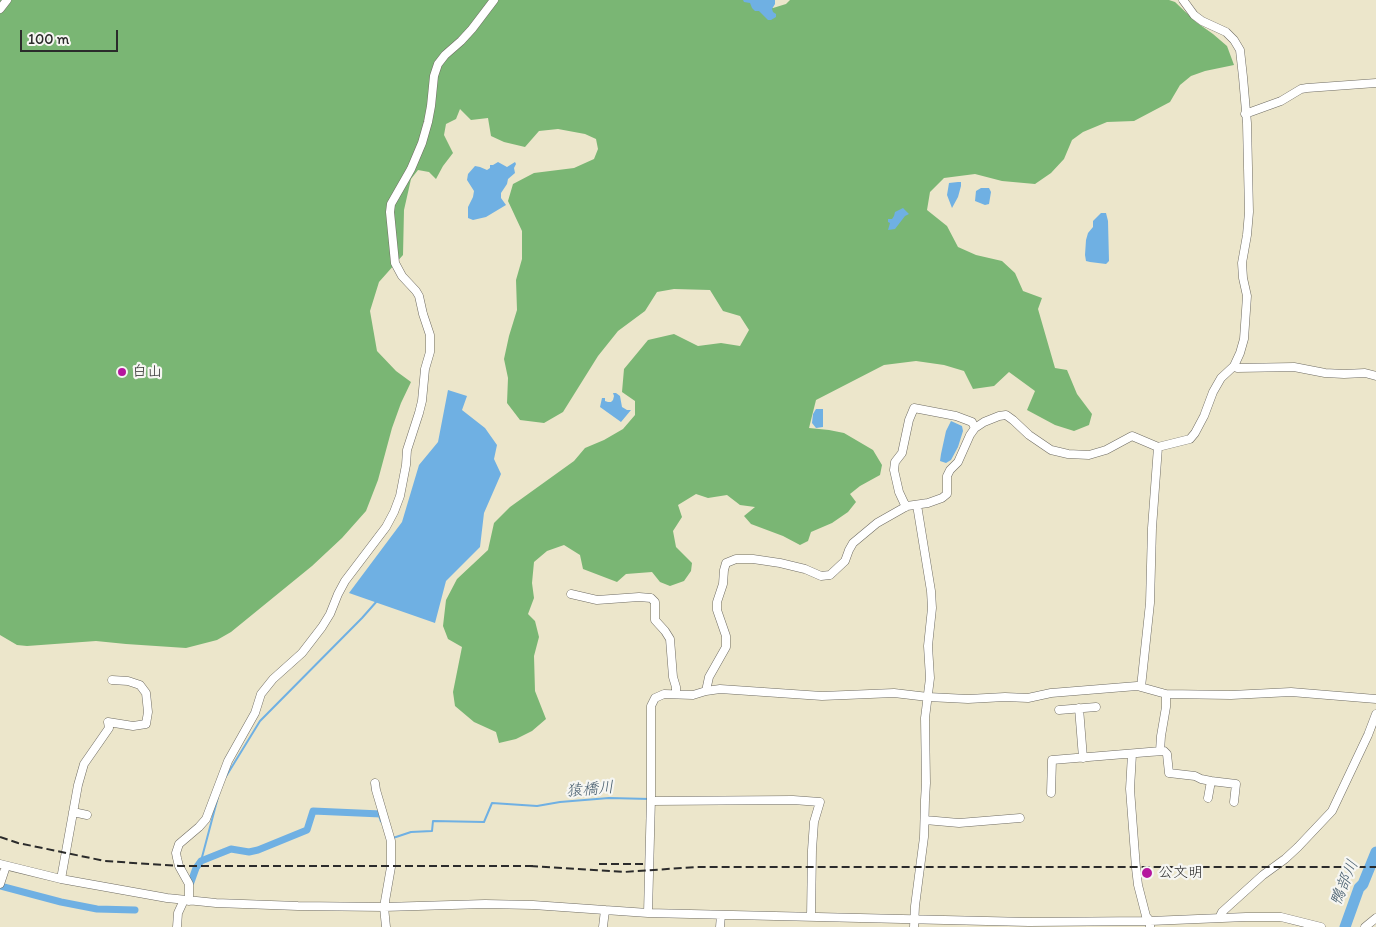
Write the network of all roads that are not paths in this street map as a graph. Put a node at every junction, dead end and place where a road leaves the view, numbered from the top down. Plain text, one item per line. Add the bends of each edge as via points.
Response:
1 (7, 0) edge
2 (494, 0) edge
3 (1183, 0) edge
4 (0, 9) edge
5 (1376, 83) edge
6 (1245, 114) junction
7 (1234, 366) junction
8 (1376, 376) edge
9 (975, 428) junction
10 (1158, 447) junction
11 (916, 505) junction
12 (906, 506) junction
13 (571, 594) dead end
14 (112, 680) dead end
15 (1141, 687) junction
16 (706, 691) junction
17 (676, 694) junction
18 (1166, 694) junction
19 (928, 697) junction
20 (1376, 699) edge
21 (1096, 707) dead end
22 (1079, 708) junction
23 (1059, 710) dead end
24 (1376, 714) edge
25 (1160, 751) junction
26 (1132, 754) junction
27 (1083, 758) junction
28 (1211, 781) junction
29 (375, 783) dead end
30 (1051, 793) dead end
31 (1208, 798) dead end
32 (651, 800) junction
33 (1234, 802) dead end
34 (73, 812) junction
35 (88, 815) dead end
36 (1020, 818) dead end
37 (925, 820) junction
38 (3, 865) edge
39 (61, 879) junction
40 (0, 882) edge
41 (186, 901) junction
42 (384, 907) junction
43 (605, 910) junction
44 (648, 913) junction
45 (721, 915) junction
46 (813, 917) junction
47 (1246, 917) junction
48 (1220, 918) junction
49 (1376, 918) edge
50 (914, 923) edge
51 (1029, 924) edge
52 (1150, 924) edge
53 (1309, 925) edge
54 (177, 927) edge
55 (386, 927) edge
56 (603, 927) edge
57 (720, 927) edge
58 (815, 927) edge
59 (1246, 927) edge
60 (1321, 927) edge
61 (1365, 927) edge

1 - 4 street
2 - 41 street via 472,29 438,64 422,143 391,204 395,263 419,296 430,335 422,401 407,450 400,496 386,527 345,581 322,627 302,653 261,694 255,713 228,761 206,819 179,844 176,853 179,866 189,884
3 - 6 street via 1202,21 1226,32 1240,50
5 - 6 street via 1301,89 1281,101
6 - 7 street via 1249,212 1242,263 1247,308 1244,339
7 - 8 street via 1294,367 1324,373
7 - 10 street via 1221,378 1190,439
9 - 10 street via 1006,415 1051,450 1068,454 1089,455 1132,436
9 - 11 street via 947,476 947,494
9 - 12 street via 972,422 956,416 914,408 894,470
10 - 15 street via 1150,603
11 - 12 street
11 - 19 street via 931,591
12 - 16 street via 877,523 848,550 845,561 830,575 821,576 797,567 753,559 726,563 717,610 726,636 726,647 709,677
13 - 17 street via 597,600 651,598 655,602 655,620 670,639
14 - 34 street via 140,685 146,693 146,724 133,726 108,722 109,728 84,764
15 - 18 street
15 - 19 street via 1051,693 1028,698 968,700
16 - 17 street via 693,695
16 - 19 street via 720,689 822,696 894,693
17 - 32 street via 655,698 651,706
18 - 20 street via 1290,692
18 - 25 street
19 - 37 street
21 - 22 street
22 - 23 street
22 - 27 street
24 - 48 street via 1332,811 1285,859 1222,912
25 - 26 street
25 - 28 street via 1167,754 1169,773
26 - 27 street
26 - 52 street via 1130,789 1136,868
27 - 30 street via 1052,760
28 - 31 street
28 - 33 street via 1236,784
29 - 42 street via 391,839 391,867
32 - 44 street
32 - 46 street via 820,802 814,822
34 - 35 street
34 - 39 street
36 - 37 street via 959,823
37 - 50 street
38 - 39 street
38 - 40 street
39 - 41 street
41 - 42 street
41 - 54 street via 178,913
42 - 43 street via 485,904
42 - 55 street
43 - 44 street
43 - 56 street
44 - 45 street
45 - 46 street
45 - 57 street
46 - 50 street
46 - 58 street
47 - 48 street
47 - 53 street via 1281,917
47 - 59 street
48 - 52 street
49 - 61 street
50 - 51 street
51 - 52 street
53 - 60 street

